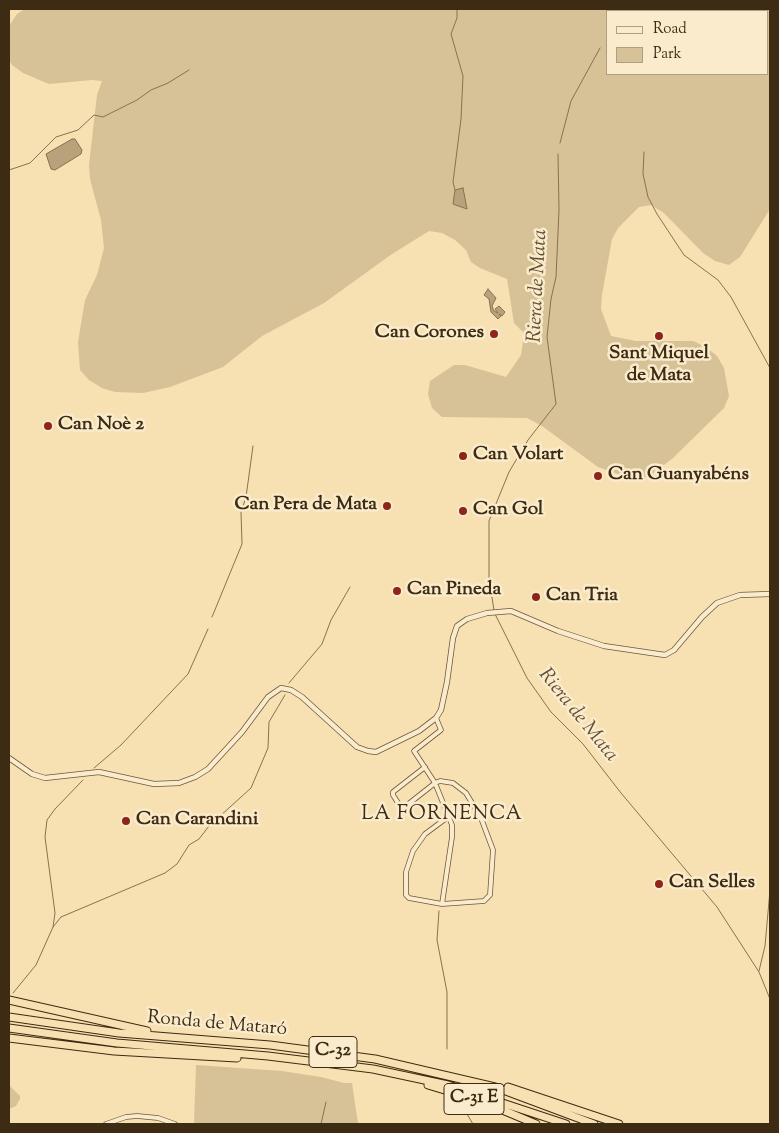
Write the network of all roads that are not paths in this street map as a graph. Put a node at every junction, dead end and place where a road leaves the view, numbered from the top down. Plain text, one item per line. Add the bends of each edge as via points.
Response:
1 (770, 594) edge
2 (436, 718) junction
3 (9, 758) edge
4 (425, 767) junction
5 (435, 783) junction
6 (448, 817) junction
7 (442, 904) junction
8 (9, 1000) edge
9 (9, 1017) edge
10 (9, 1028) edge
11 (167, 1036) junction
12 (9, 1038) edge
13 (268, 1056) junction
14 (412, 1077) junction
15 (495, 1087) junction
16 (106, 1124) edge
17 (173, 1124) edge
18 (536, 1124) edge
19 (566, 1124) edge
20 (594, 1124) edge
21 (619, 1124) edge

1 - 2 street via 740,596 717,603 674,650 665,654 604,646 501,610 467,619 457,626 453,638 441,710
2 - 3 street via 389,747 368,751 352,743 297,693 281,688 268,697 208,769 179,783 154,784 99,772 45,778 32,774
2 - 4 street via 441,730 414,748
4 - 5 street
4 - 5 street via 393,792 399,808 404,808
5 - 6 street
5 - 7 street via 453,784 466,793 482,818 493,850 491,887 487,899
6 - 7 street via 453,831
6 - 7 street via 418,843 410,858 404,892 409,898
8 - 11 highway
9 - 11 highway, Ronda de Mataró / C-32 via 118,1033
10 - 13 highway, Ronda de Mataró / C-32 via 117,1043
11 - 15 highway, Ronda de Mataró / C-32 via 344,1054 429,1070
12 - 13 highway via 114,1051 228,1058
13 - 14 highway, Ronda de Mataró / C-32
14 - 18 highway, C-31 E
14 - 19 highway, Ronda de Mataró / C-32 via 484,1096
15 - 20 highway, Ronda de Mataró / C-32
15 - 21 highway, C-31 E via 505,1086
16 - 17 street via 137,1116

